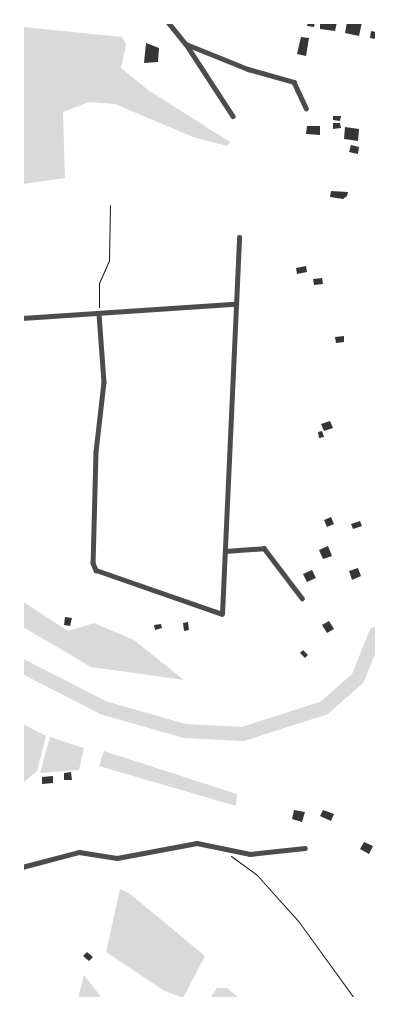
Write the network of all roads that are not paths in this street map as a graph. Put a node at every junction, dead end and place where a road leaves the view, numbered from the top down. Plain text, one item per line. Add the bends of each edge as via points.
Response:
1 (168, 22) edge
2 (186, 44) junction
3 (306, 108) dead end
4 (233, 116) dead end
5 (239, 237) dead end
6 (235, 304) junction
7 (99, 314) junction
8 (22, 318) edge
9 (225, 551) junction
10 (302, 598) dead end
11 (305, 848) dead end
12 (22, 868) edge

1 - 2 street
2 - 3 street via 248,69 294,82
2 - 4 street
5 - 6 street
6 - 7 street
6 - 9 street
7 - 8 street
7 - 9 street via 104,382 96,452 93,563 96,570 222,614
9 - 10 street via 264,548
11 - 12 street via 250,854 197,843 117,858 79,852

